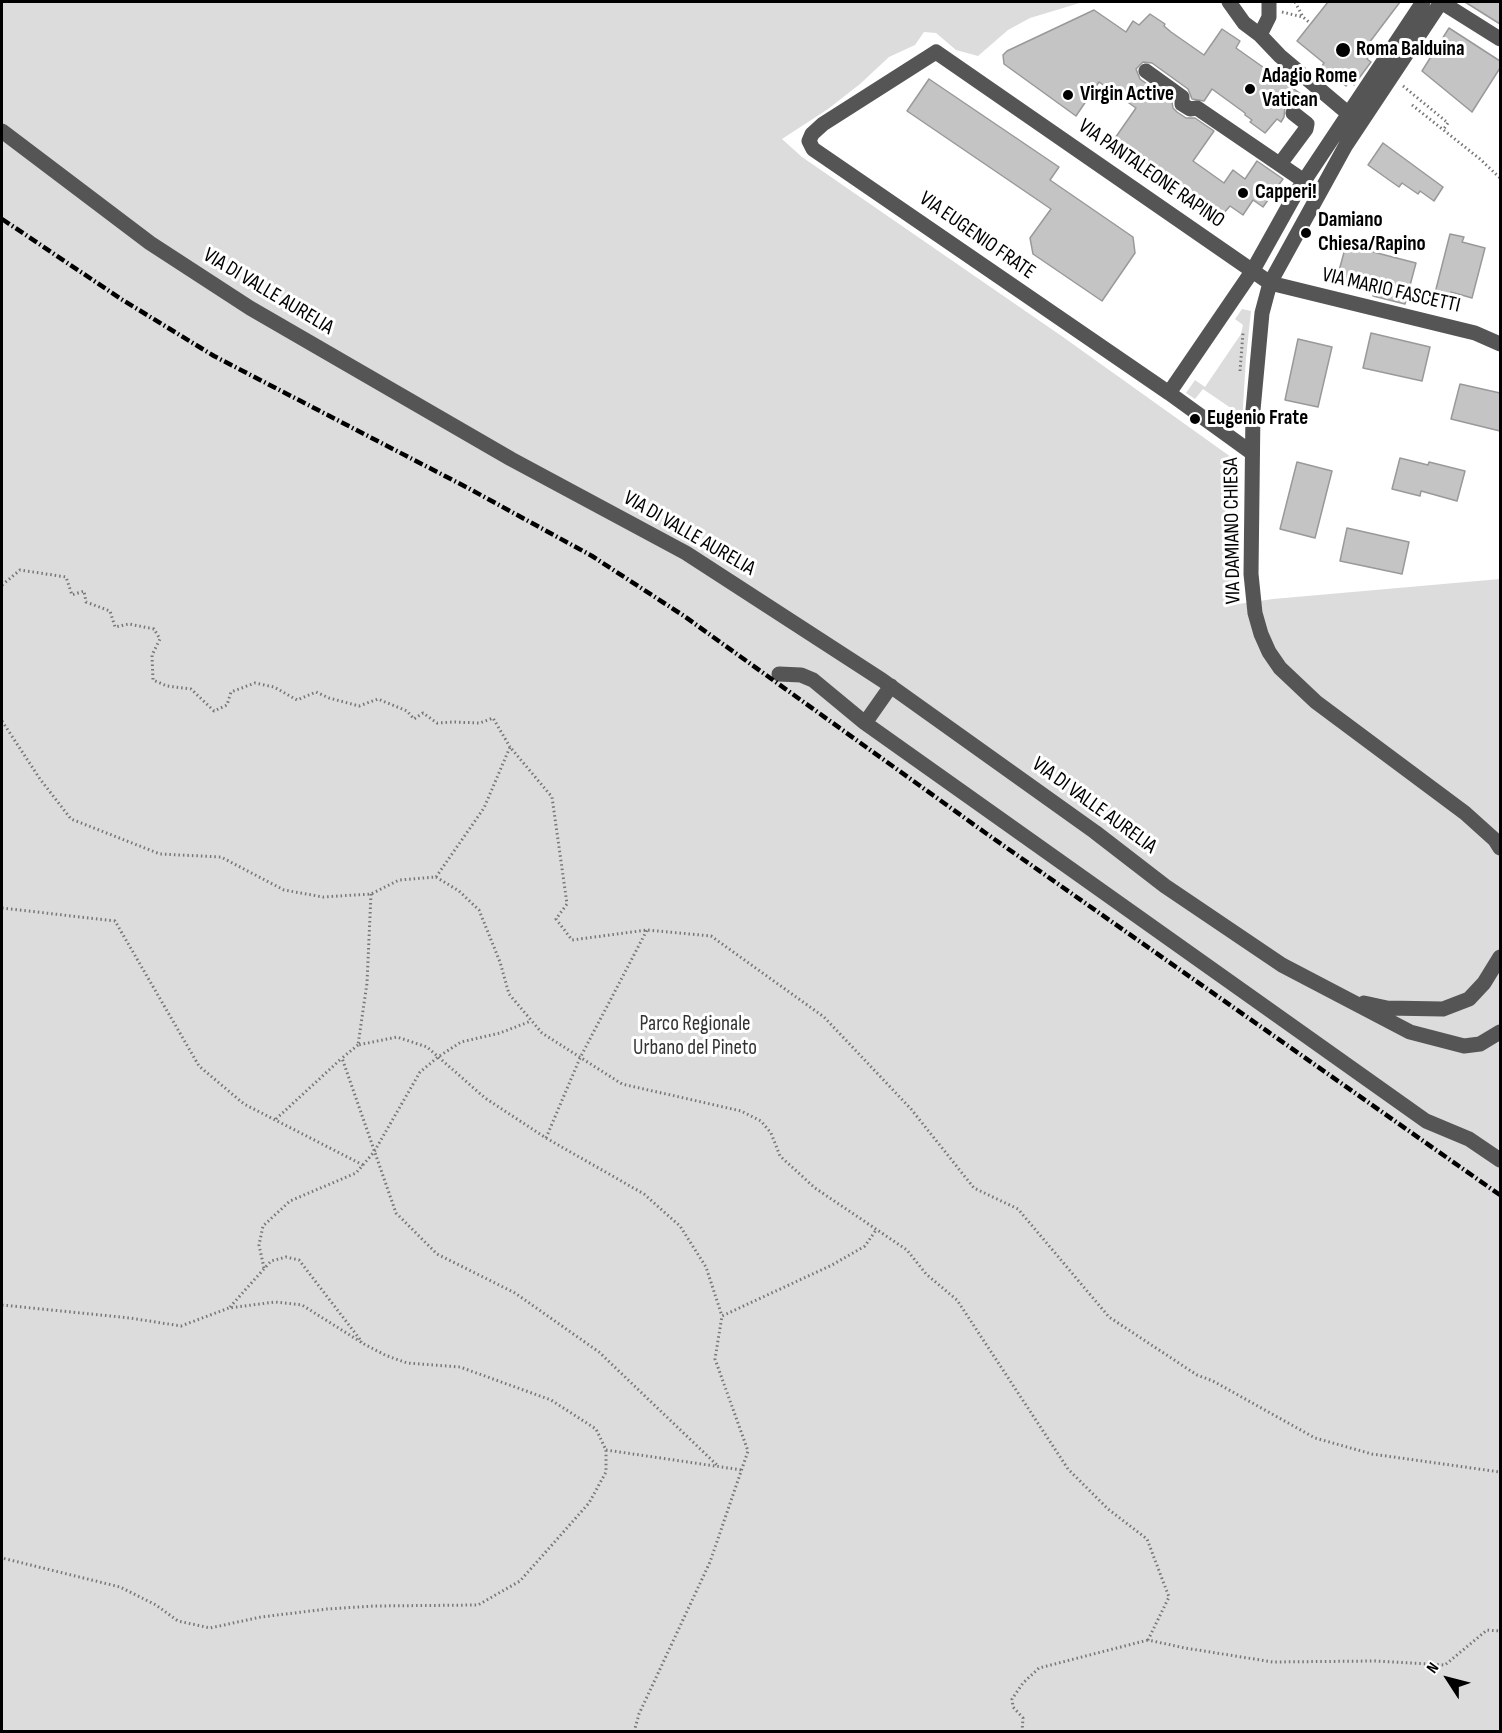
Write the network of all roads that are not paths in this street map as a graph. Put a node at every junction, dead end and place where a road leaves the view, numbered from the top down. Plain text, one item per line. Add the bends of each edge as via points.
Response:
1 (1229, 2) edge
2 (1423, 2) edge
3 (1441, 2) edge
4 (1269, 7) edge
5 (1260, 35) junction
6 (1500, 39) edge
7 (936, 52) joint
8 (1146, 71) dead end
9 (1373, 91) junction
10 (1293, 113) dead end
11 (1350, 115) junction
12 (2, 131) edge
13 (1280, 164) junction
14 (1304, 181) junction
15 (1269, 244) junction
16 (1252, 270) junction
17 (1270, 283) junction
18 (1500, 344) edge
19 (1169, 393) junction
20 (1252, 453) junction
21 (779, 674) dead end
22 (891, 686) junction
23 (865, 723) junction
24 (1500, 848) edge
25 (1500, 957) edge
26 (1341, 998) junction
27 (1495, 1036) edge
28 (1500, 1160) edge

1 - 5 street via 1244,23
2 - 9 street
3 - 6 street
3 - 9 street via 1391,77
4 - 5 street via 1267,24
5 - 11 street
7 - 16 street, VIA PANTALEONE RAPINO
7 - 19 street, VIA EUGENIO FRATE via 818,128 810,145
8 - 13 street via 1182,97 1182,104 1197,108
9 - 11 street
9 - 17 street, VIA DAMIANO CHIESA
10 - 13 street via 1306,124 1306,129
11 - 14 street
12 - 22 street, VIA DI VALLE AURELIA via 150,243 250,308 511,459 686,553
13 - 14 street
14 - 15 street
15 - 16 street
15 - 17 street, VIA DAMIANO CHIESA
16 - 17 street
16 - 19 street
17 - 18 street, VIA MARIO FASCETTI via 1475,333
17 - 20 street, VIA DAMIANO CHIESA via 1262,313
19 - 20 street, VIA EUGENIO FRATE
20 - 24 street, VIA DAMIANO CHIESA via 1251,574 1255,613 1274,660 1316,702 1465,813
21 - 23 street via 813,680
22 - 23 street
22 - 26 street, VIA DI VALLE AURELIA via 1165,886 1282,966
23 - 28 street via 1426,1121 1469,1139
25 - 26 street, VIA DI VALLE AURELIA via 1469,999 1443,1009 1387,1008
26 - 27 street, VIA DI VALLE AURELIA via 1410,1032 1464,1046 1480,1044

